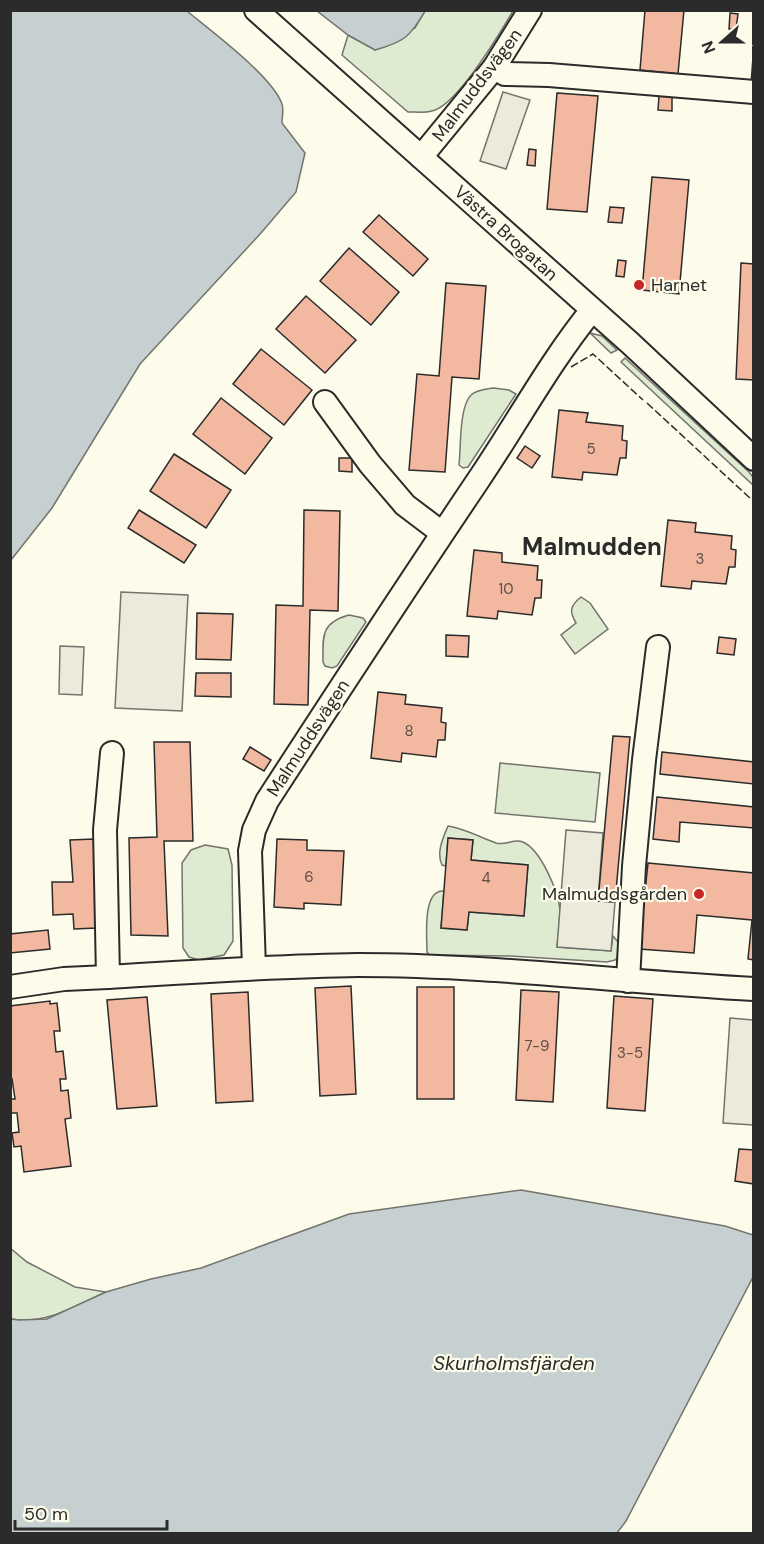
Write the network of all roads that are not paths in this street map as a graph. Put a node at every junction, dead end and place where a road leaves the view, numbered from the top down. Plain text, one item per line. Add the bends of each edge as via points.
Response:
1 (256, 10) edge
2 (530, 10) edge
3 (494, 68) junction
4 (753, 92) edge
5 (422, 157) junction
6 (592, 310) junction
7 (325, 402) dead end
8 (753, 459) edge
9 (442, 533) junction
10 (658, 647) dead end
11 (112, 753) dead end
12 (254, 968) junction
13 (108, 977) junction
14 (628, 981) junction
15 (10, 987) edge
16 (753, 989) edge

1 - 5 street, Västra Brogatan
2 - 3 street, Malmuddsvägen
3 - 4 street via 505,74
3 - 5 street, Malmuddsvägen
5 - 6 street, Västra Brogatan
6 - 8 street, Västra Brogatan
6 - 9 street, Malmuddsvägen
7 - 9 street via 405,505
9 - 12 street, Malmuddsvägen via 267,801 254,830 249,860
10 - 14 street via 638,819
11 - 13 street via 105,830
12 - 13 street
12 - 14 street via 360,965 535,972
13 - 15 street
14 - 16 street

